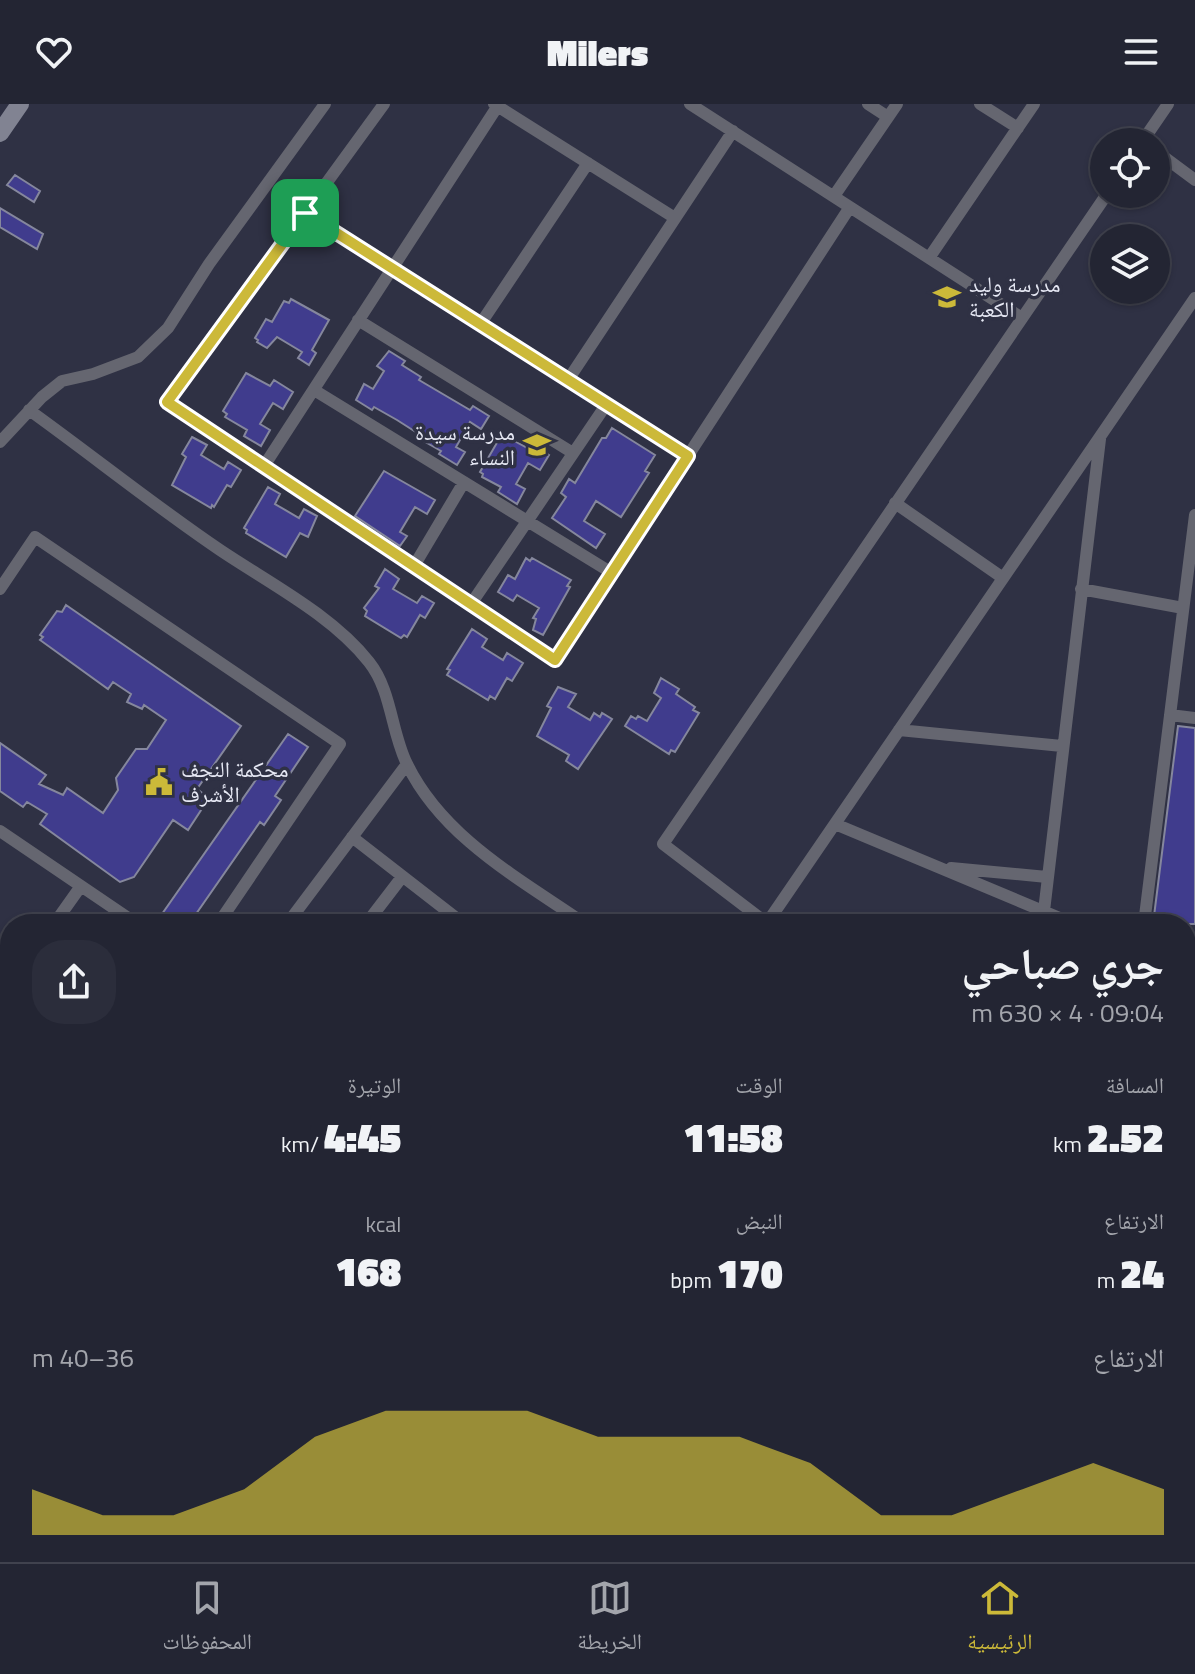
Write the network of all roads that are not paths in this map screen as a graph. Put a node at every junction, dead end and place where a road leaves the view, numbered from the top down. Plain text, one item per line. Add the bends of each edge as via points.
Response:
1 (20, 104) edge
2 (325, 104) edge
3 (384, 104) edge
4 (690, 104) edge
5 (868, 104) edge
6 (897, 104) edge
7 (980, 104) edge
8 (1034, 104) edge
9 (1168, 104) edge
10 (497, 105) edge
11 (888, 117) junction
12 (1018, 128) junction
13 (1152, 128) edge
14 (733, 131) junction
15 (0, 133) edge
16 (1170, 161) edge
17 (588, 163) junction
18 (1195, 180) edge
19 (834, 196) junction
20 (850, 207) junction
21 (1097, 208) edge
22 (305, 213) junction
23 (675, 218) junction
24 (929, 258) junction
25 (392, 267) junction
26 (1195, 298) edge
27 (1022, 318) junction
28 (358, 320) junction
29 (481, 323) junction
30 (568, 380) junction
31 (314, 390) junction
32 (606, 405) junction
33 (29, 410) junction
34 (1101, 436) junction
35 (0, 442) edge
36 (573, 453) junction
37 (688, 456) junction
38 (264, 466) junction
39 (464, 482) junction
40 (895, 503) junction
41 (1195, 515) edge
42 (527, 521) junction
43 (414, 566) junction
44 (612, 573) junction
45 (1003, 578) junction
46 (0, 589) edge
47 (1081, 589) junction
48 (471, 604) junction
49 (1183, 608) junction
50 (1170, 715) junction
51 (1195, 718) edge
52 (899, 730) junction
53 (1062, 746) junction
54 (407, 764) junction
55 (835, 824) junction
56 (0, 831) edge
57 (352, 837) junction
58 (938, 867) junction
59 (402, 877) junction
60 (1047, 877) junction
61 (81, 886) junction
62 (1044, 911) junction
63 (61, 914) edge
64 (122, 914) edge
65 (225, 914) edge
66 (294, 914) edge
67 (374, 914) edge
68 (451, 914) edge
69 (571, 914) edge
70 (754, 914) edge
71 (774, 914) edge
72 (1051, 914) edge
73 (1145, 914) edge

1 - 15 main road
2 - 33 street via 168,328 138,357 62,381
3 - 22 street
4 - 14 street
5 - 11 street
6 - 11 street
7 - 12 street
8 - 12 street
9 - 13 street
10 - 17 street
10 - 25 street
11 - 19 street
12 - 24 street
14 - 19 street
14 - 23 street
16 - 18 street
17 - 23 street
17 - 29 street
19 - 20 street
20 - 24 street
20 - 37 street
21 - 27 street
22 - 25 street
22 - 38 street via 167,402
23 - 30 street
24 - 27 street
25 - 28 street
25 - 29 street
26 - 34 street
27 - 40 street
28 - 31 street
28 - 36 street
29 - 30 street
30 - 32 street
31 - 38 street
31 - 39 street
32 - 36 street
32 - 37 street
33 - 35 street
33 - 54 street via 339,632 371,664
34 - 45 street
34 - 47 street
36 - 42 street
37 - 44 street
38 - 43 street
39 - 42 street
39 - 43 street
40 - 45 street
40 - 70 street via 663,844
41 - 49 street
42 - 44 street
42 - 48 street
43 - 48 street
44 - 48 street via 555,660
45 - 52 street
46 - 65 street via 35,537 340,744
47 - 49 street
47 - 53 street
49 - 50 street
50 - 51 street
50 - 73 street
52 - 53 street
52 - 55 street
53 - 60 street
54 - 57 street
54 - 69 street via 433,809 476,848
55 - 58 street
55 - 71 street
56 - 61 street
57 - 59 street
57 - 66 street
58 - 60 street
58 - 62 street
59 - 67 street
59 - 68 street
60 - 62 street
61 - 63 street
61 - 64 street
62 - 72 street

